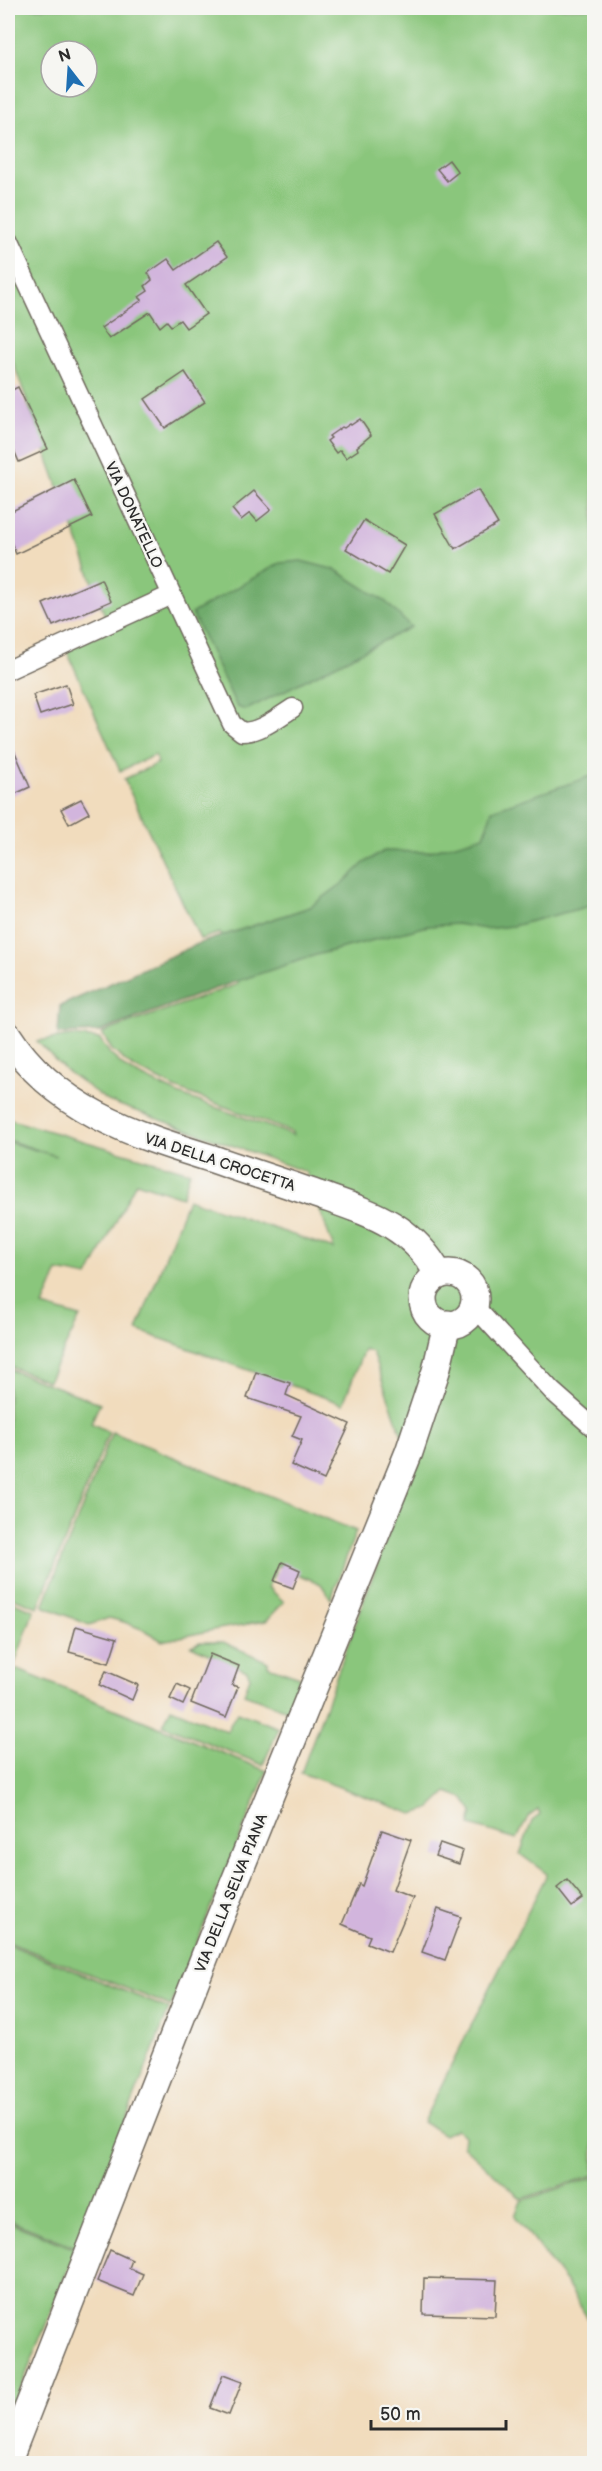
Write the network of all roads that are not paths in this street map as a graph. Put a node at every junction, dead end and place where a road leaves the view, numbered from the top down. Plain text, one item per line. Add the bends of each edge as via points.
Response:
1 (8, 242) edge
2 (171, 595) junction
3 (8, 670) edge
4 (292, 708) dead end
5 (8, 1036) edge
6 (439, 1275) junction
7 (474, 1306) junction
8 (447, 1324) junction
9 (594, 1428) edge
10 (8, 2460) edge

1 - 2 street, VIA DONATELLO
2 - 3 street
2 - 4 street, VIA DONATELLO via 236,729 258,729
5 - 6 street, VIA DELLA CROCETTA via 38,1072 106,1122 377,1216 409,1236
6 - 7 street via 463,1277 474,1290
6 - 8 street via 427,1287 424,1303 432,1317
7 - 8 street via 464,1320
7 - 9 street via 552,1391
8 - 10 street, VIA DELLA SELVA PIANA via 434,1378 408,1452

